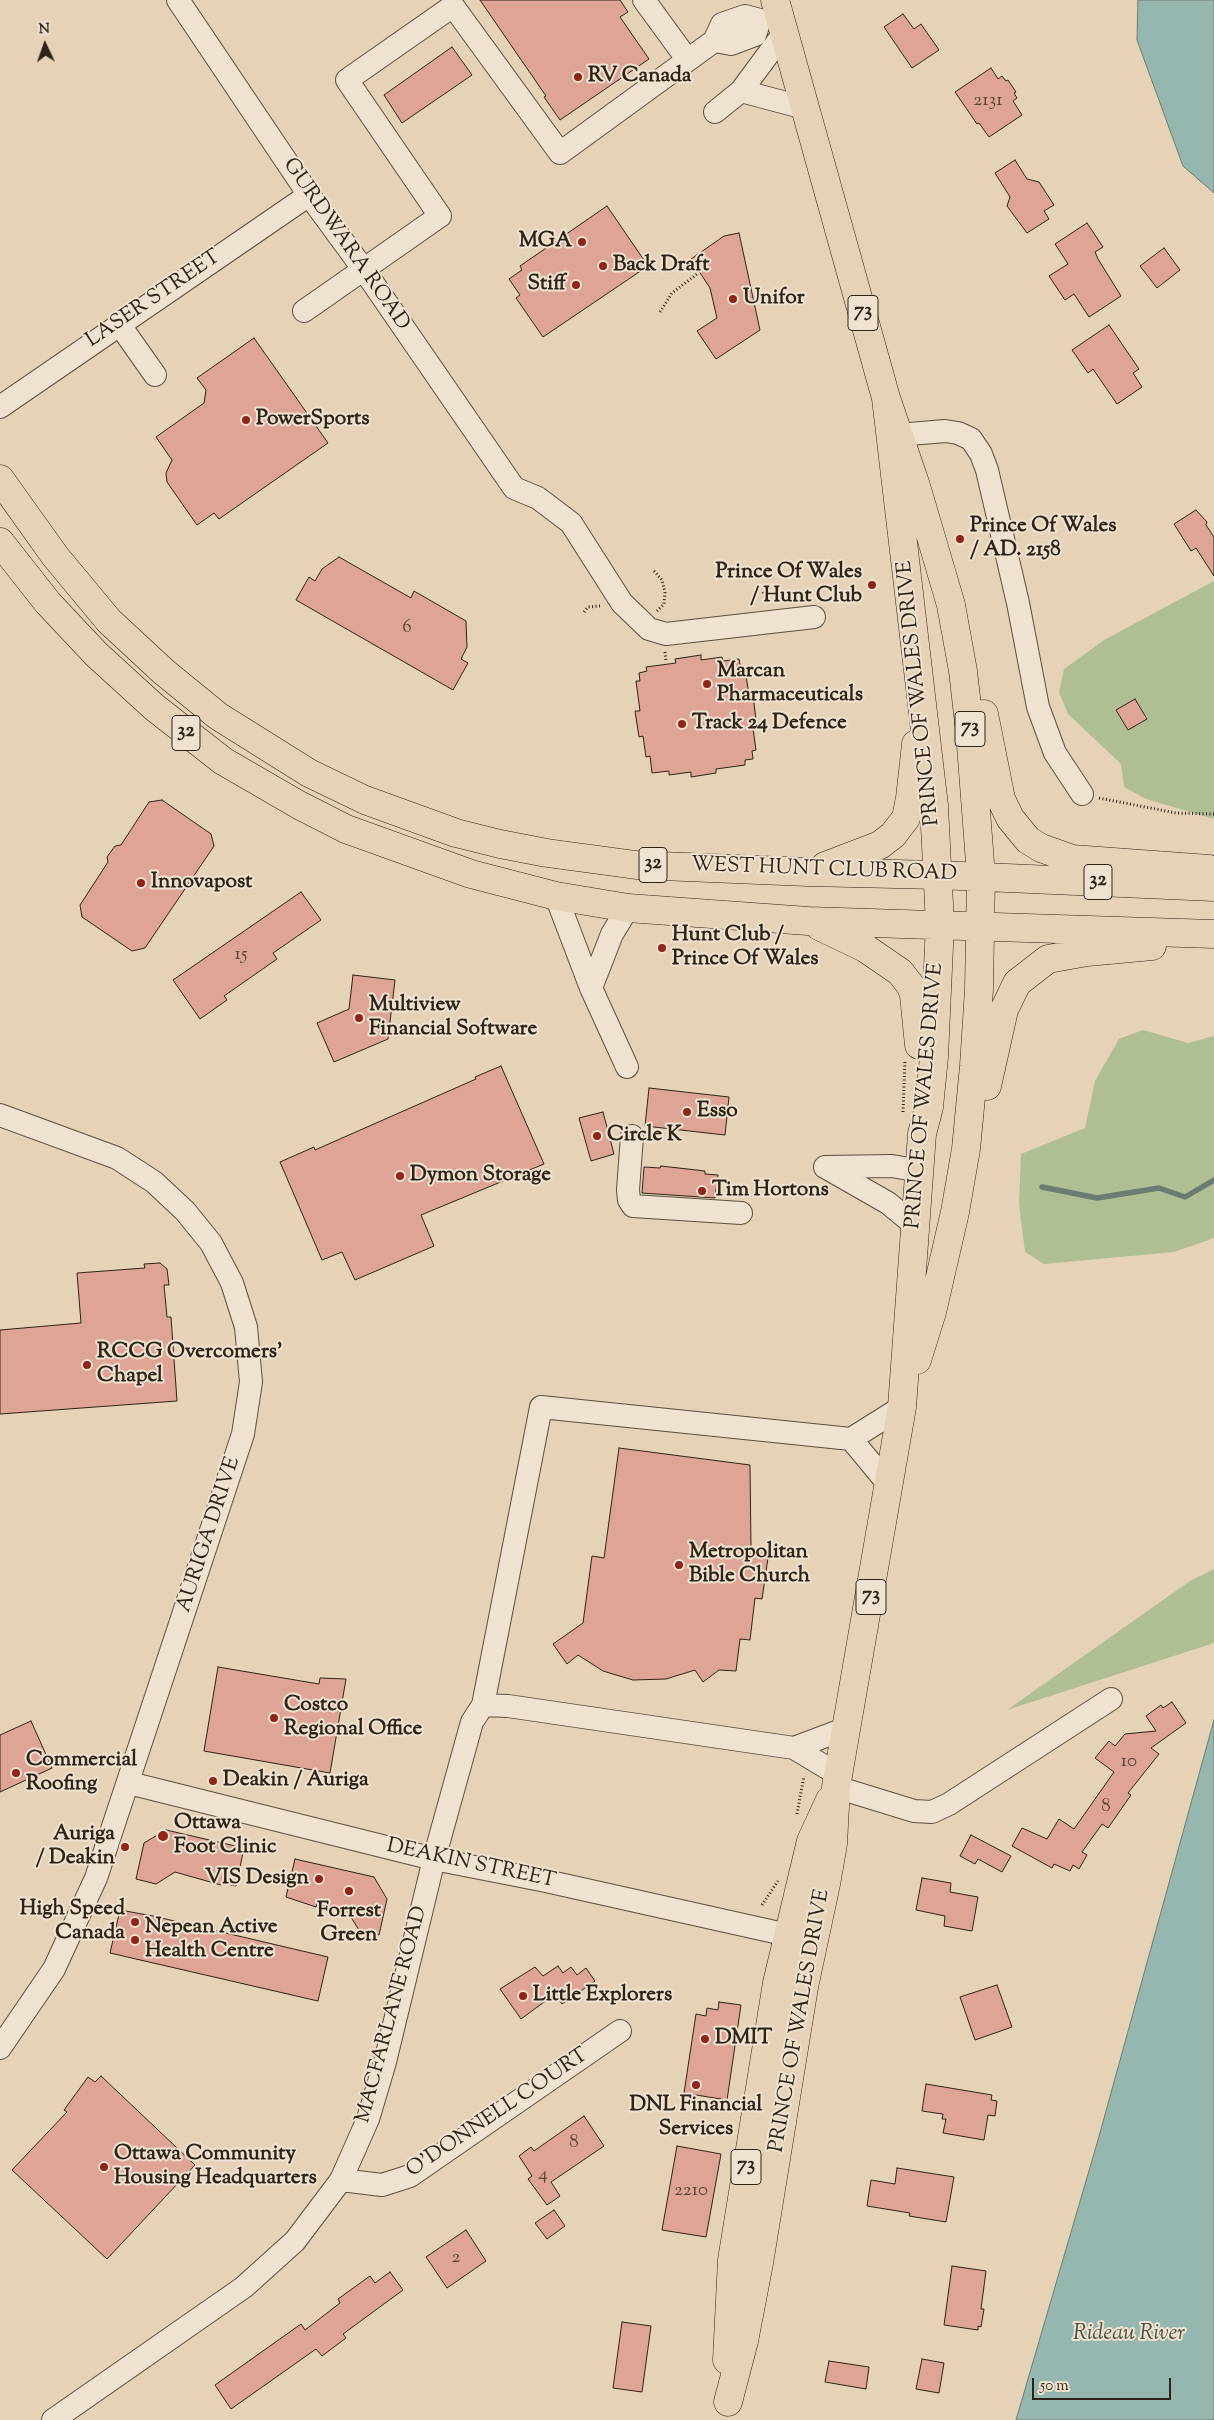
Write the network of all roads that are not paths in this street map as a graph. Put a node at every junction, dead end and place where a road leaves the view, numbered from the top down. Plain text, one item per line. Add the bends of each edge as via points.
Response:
1 (178, 0) edge
2 (644, 0) edge
3 (774, 17) edge
4 (687, 59) junction
5 (741, 91) junction
6 (805, 108) junction
7 (715, 112) dead end
8 (309, 195) junction
9 (364, 270) junction
10 (304, 311) dead end
11 (119, 324) junction
12 (155, 375) dead end
13 (886, 398) junction
14 (0, 406) edge
15 (898, 435) junction
16 (0, 480) edge
17 (0, 542) edge
18 (951, 605) junction
19 (814, 617) dead end
20 (922, 695) junction
21 (1082, 794) road end
22 (1214, 869) edge
23 (808, 872) junction
24 (938, 875) junction
25 (981, 876) junction
26 (1214, 887) edge
27 (556, 896) junction
28 (628, 908) junction
29 (808, 921) junction
30 (940, 924) junction
31 (980, 925) junction
32 (1214, 934) edge
33 (1214, 941) edge
34 (592, 988) junction
35 (627, 1068) dead end
36 (0, 1115) edge
37 (912, 1126) junction
38 (632, 1136) dead end
39 (966, 1149) junction
40 (920, 1171) junction
41 (957, 1202) junction
42 (742, 1213) dead end
43 (916, 1226) junction
44 (902, 1407) junction
45 (851, 1439) junction
46 (890, 1486) junction
47 (1111, 1700) dead end
48 (483, 1705) junction
49 (848, 1728) junction
50 (794, 1748) junction
51 (838, 1781) junction
52 (129, 1783) junction
53 (434, 1859) junction
54 (801, 1938) junction
55 (620, 2031) dead end
56 (0, 2048) edge
57 (341, 2180) junction
58 (728, 2411) edge
59 (53, 2420) edge

1 - 8 street, GURDWARA ROAD
2 - 4 street
3 - 4 street via 755,35 731,44 714,41
3 - 5 street
3 - 6 main road, PRINCE OF WALES DRIVE / 73
4 - 9 street via 560,152 453,6 347,80 440,216
5 - 6 street
5 - 7 street
6 - 13 main road, PRINCE OF WALES DRIVE / 73
8 - 9 street, GURDWARA ROAD
8 - 11 street, LASER STREET
9 - 10 street
9 - 19 street, GURDWARA ROAD via 514,488 538,498 571,523 622,603 649,629 682,634
11 - 12 street
11 - 14 street, LASER STREET
13 - 15 main road, PRINCE OF WALES DRIVE / 73
13 - 20 main road, PRINCE OF WALES DRIVE / 73
15 - 18 main road, PRINCE OF WALES DRIVE / 73
15 - 21 street via 958,433 971,439 981,454 1018,603 1038,707 1055,753
16 - 23 main road, WEST HUNT CLUB ROAD / 32 via 82,589 139,650 218,716 277,755 337,787 456,832 547,853 636,865
17 - 27 main road, 32 via 48,603 96,654 154,707 223,761 346,829 470,874
18 - 22 main road via 978,688 1001,799 1010,818 1028,840 1072,859
18 - 25 main road, PRINCE OF WALES DRIVE / 73 via 970,732
20 - 23 main road via 906,818 893,836 880,845
20 - 24 main road, PRINCE OF WALES DRIVE / 73
23 - 24 main road, WEST HUNT CLUB ROAD / 32
24 - 25 main road, WEST HUNT CLUB ROAD / 32
24 - 30 main road, PRINCE OF WALES DRIVE / 73
25 - 26 main road, WEST HUNT CLUB ROAD / 32
25 - 31 main road, PRINCE OF WALES DRIVE / 73
27 - 28 main road, 32
27 - 34 street
28 - 29 main road, 32
28 - 34 street via 612,934
29 - 30 main road, 32
29 - 37 main road via 865,948 900,972 911,986 917,1004 919,1030
30 - 31 main road, 32
30 - 37 main road, PRINCE OF WALES DRIVE / 73 via 929,1107
31 - 32 main road, 32
31 - 39 main road, PRINCE OF WALES DRIVE / 73 via 980,989
33 - 39 main road via 1066,954 1048,959 1017,983 1004,1010 982,1111
34 - 35 street
36 - 52 street, AURIGA DRIVE via 117,1158 154,1182 185,1211 211,1243 232,1283 246,1327 251,1382 243,1434
37 - 40 main road, PRINCE OF WALES DRIVE / 73
38 - 42 street via 628,1190 633,1206
39 - 41 main road, PRINCE OF WALES DRIVE / 73
40 - 41 main road via 943,1180 952,1189
40 - 43 main road, PRINCE OF WALES DRIVE / 73
40 - 43 street via 892,1166 825,1167 888,1203
41 - 44 main road, PRINCE OF WALES DRIVE / 73 via 932,1312
43 - 44 main road, PRINCE OF WALES DRIVE / 73
44 - 45 street
44 - 46 main road, PRINCE OF WALES DRIVE / 73
45 - 46 street
45 - 48 street, MACFARLANE ROAD via 541,1407
46 - 49 main road, PRINCE OF WALES DRIVE / 73
47 - 51 street via 950,1804 932,1812 914,1811
48 - 50 street
48 - 53 street, MACFARLANE ROAD via 472,1722
49 - 50 street
49 - 51 main road, PRINCE OF WALES DRIVE / 73
50 - 51 street
51 - 54 main road, PRINCE OF WALES DRIVE / 73 via 833,1844
52 - 53 street, DEAKIN STREET
52 - 56 street, AURIGA DRIVE via 96,1878 54,1969
53 - 54 street, DEAKIN STREET
53 - 57 street, MACFARLANE ROAD via 385,2062 368,2119
54 - 58 main road, PRINCE OF WALES DRIVE / 73 via 804,1987 759,2263
55 - 57 street, O'DONNELL COURT via 410,2176 382,2185
57 - 59 street, MACFARLANE ROAD via 295,2242 244,2287

